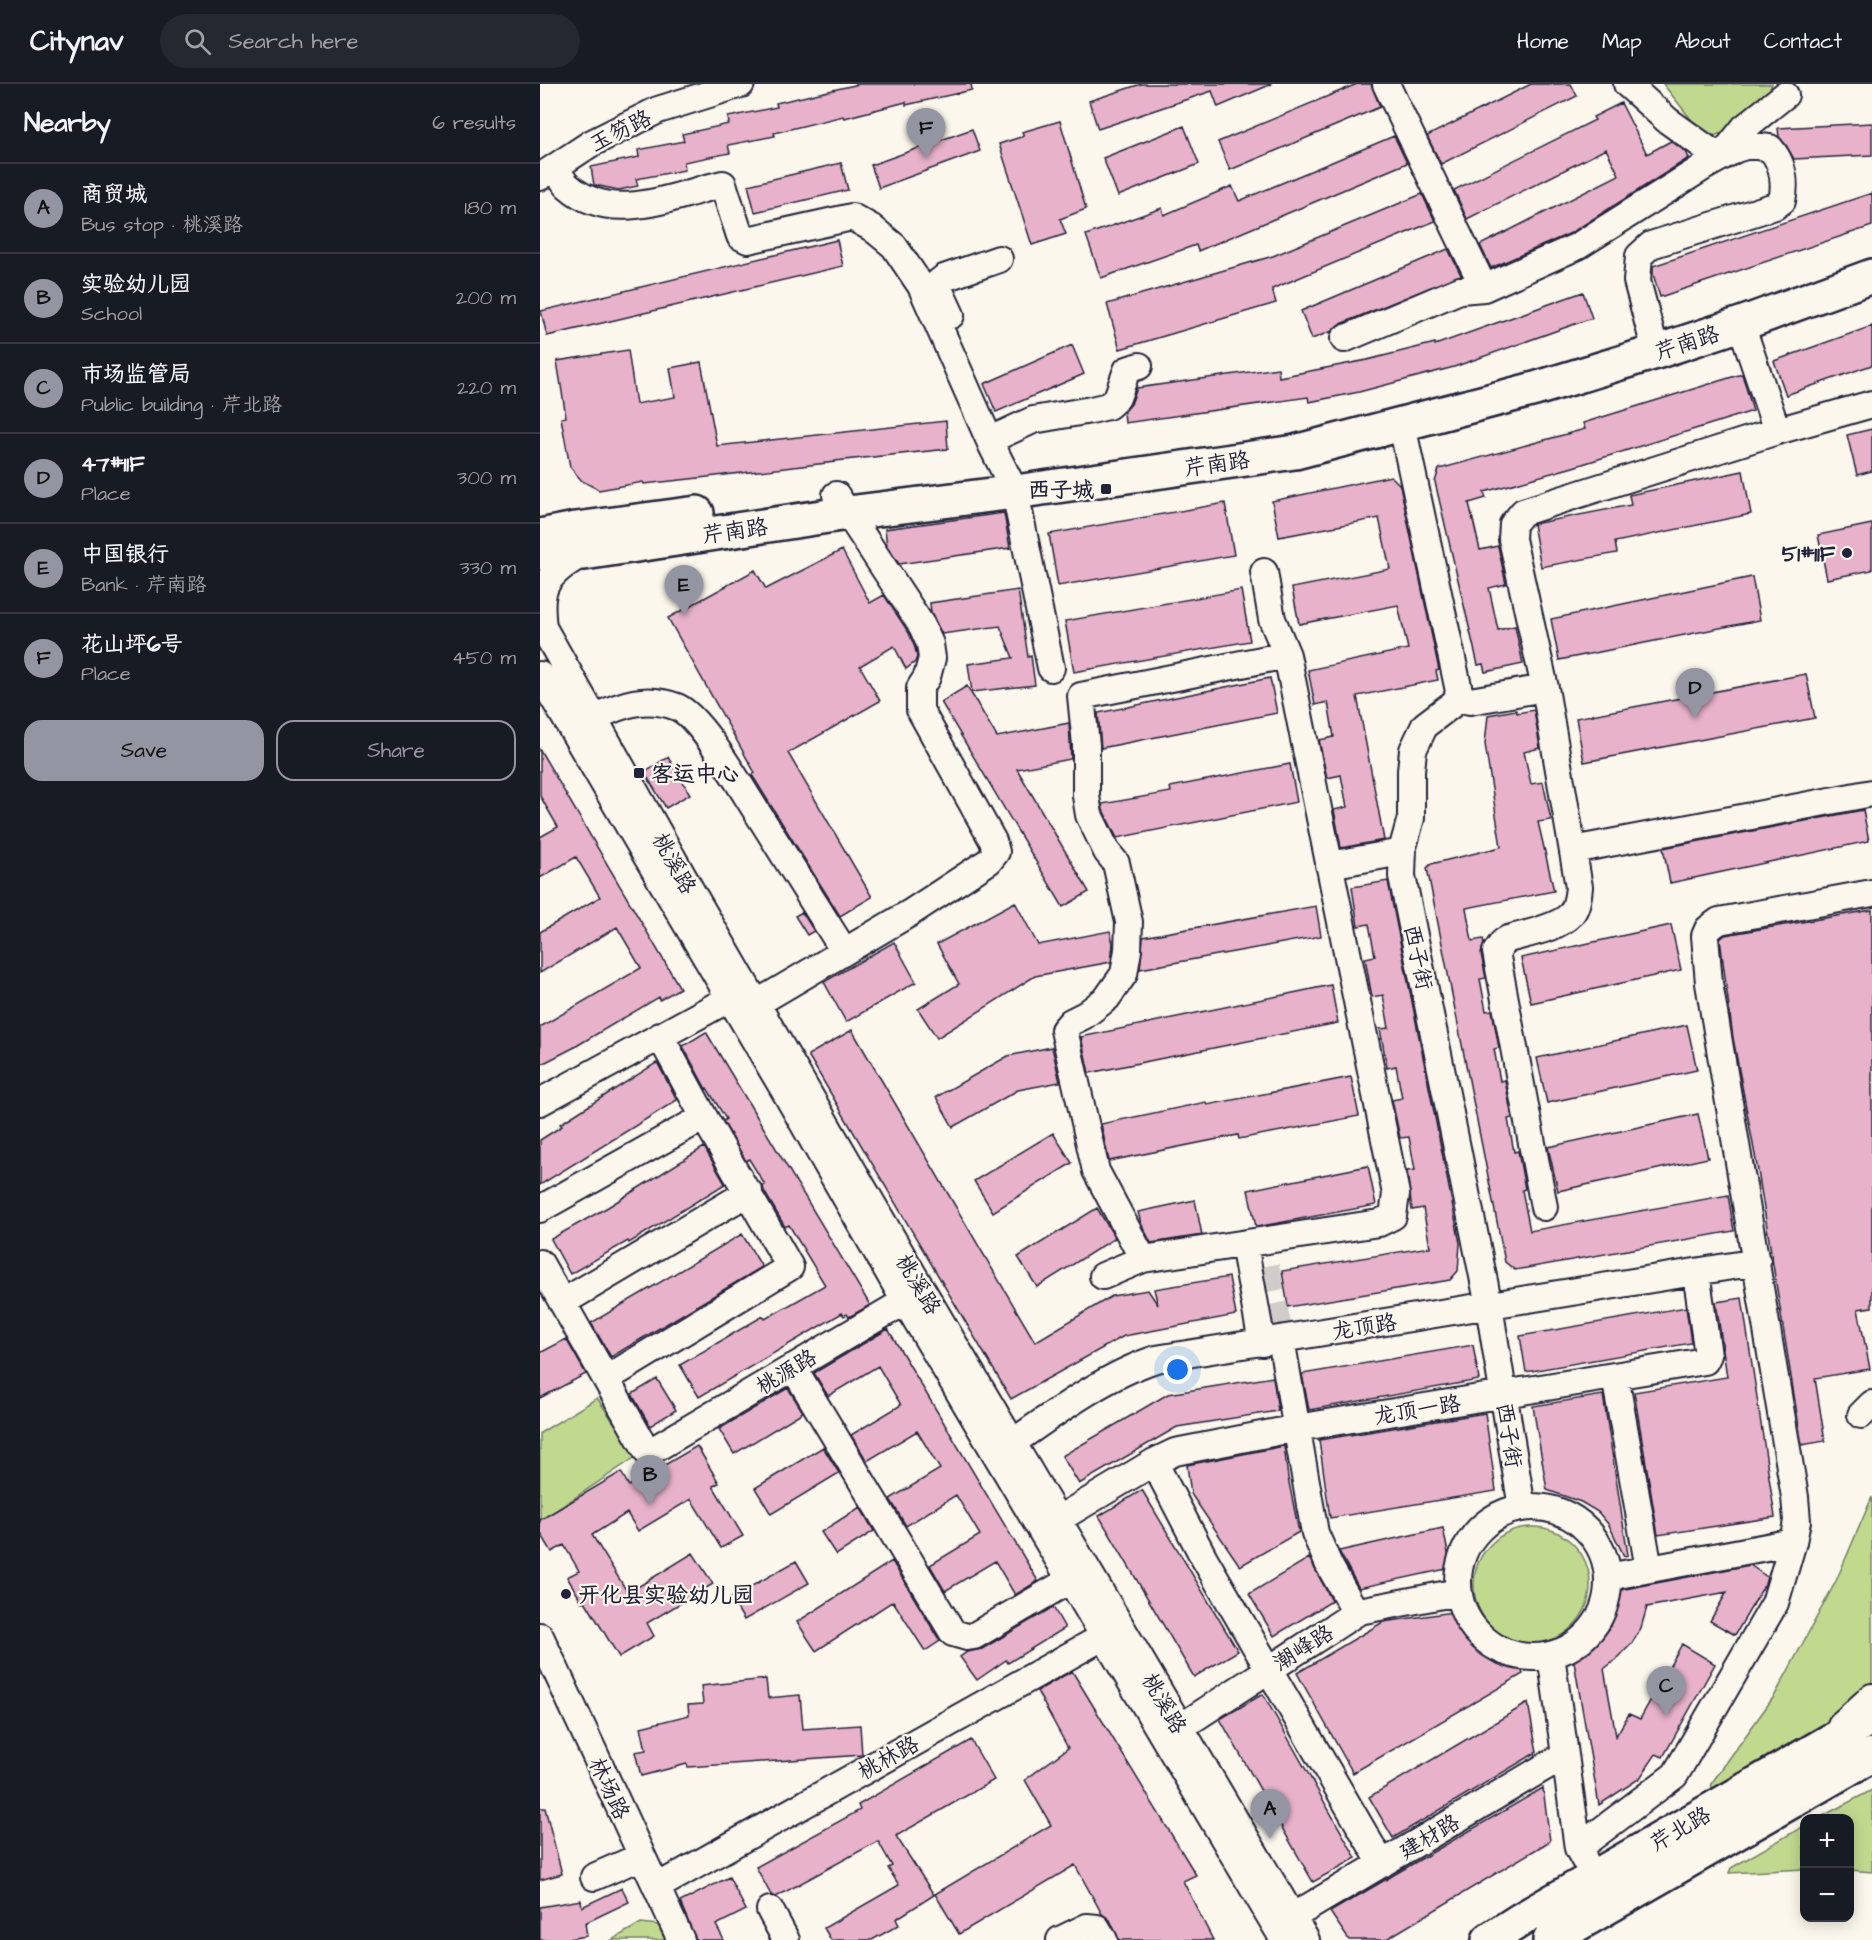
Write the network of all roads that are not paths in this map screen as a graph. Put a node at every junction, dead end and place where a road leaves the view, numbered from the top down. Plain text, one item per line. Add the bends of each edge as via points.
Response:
1 (741, 84) edge
2 (1386, 84) edge
3 (1627, 84) edge
4 (701, 90) edge
5 (1785, 95) dead end
6 (1720, 158) junction
7 (547, 172) edge
8 (999, 259) dead end
9 (1872, 276) edge
10 (1484, 288) junction
11 (1741, 324) junction
12 (1344, 339) dead end
13 (1656, 352) junction
14 (1139, 366) dead end
15 (1872, 404) edge
16 (1401, 425) junction
17 (986, 431) junction
18 (1777, 431) junction
19 (1010, 482) junction
20 (842, 504) junction
21 (540, 523) edge
22 (540, 536) edge
23 (580, 541) junction
24 (540, 553) edge
25 (1264, 572) dead end
26 (542, 625) edge
27 (1287, 655) junction
28 (1051, 668) dead end
29 (540, 675) edge
30 (1545, 688) junction
31 (1458, 699) junction
32 (594, 718) junction
33 (1872, 793) edge
34 (1573, 850) junction
35 (1402, 852) junction
36 (1329, 865) junction
37 (1872, 893) edge
38 (844, 951) junction
39 (743, 1001) junction
40 (660, 1036) junction
41 (540, 1102) edge
42 (704, 1117) junction
43 (749, 1192) junction
44 (1544, 1207) dead end
45 (540, 1209) edge
46 (1244, 1244) junction
47 (1143, 1259) junction
48 (1757, 1262) junction
49 (540, 1263) edge
50 (1696, 1272) junction
51 (1103, 1276) dead end
52 (914, 1296) junction
53 (563, 1302) junction
54 (1489, 1306) junction
55 (1272, 1341) junction
56 (793, 1367) junction
57 (1615, 1376) junction
58 (606, 1379) junction
59 (1504, 1395) junction
60 (1297, 1428) junction
61 (1004, 1448) junction
62 (1154, 1462) junction
63 (1522, 1508) junction
64 (1058, 1520) junction
65 (1793, 1542) junction
66 (1650, 1569) junction
67 (1608, 1576) junction
68 (1070, 1580) junction
69 (1458, 1592) junction
70 (1356, 1613) junction
71 (1112, 1631) junction
72 (540, 1636) edge
73 (1551, 1655) junction
74 (1269, 1668) junction
75 (1872, 1697) edge
76 (1872, 1717) edge
77 (1171, 1732) junction
78 (1810, 1753) junction
79 (1565, 1755) junction
80 (1872, 1755) edge
81 (1872, 1765) edge
82 (1808, 1793) junction
83 (1578, 1848) junction
84 (642, 1856) junction
85 (1382, 1864) junction
86 (594, 1877) dead end
87 (1594, 1878) junction
88 (657, 1887) junction
89 (1614, 1905) junction
90 (770, 1910) dead end
91 (1288, 1929) edge
92 (681, 1940) edge
93 (786, 1940) edge
94 (1060, 1940) edge
95 (1104, 1940) edge
96 (1306, 1940) edge
97 (1489, 1940) edge
98 (1550, 1940) edge

1 - 4 street, 玉笏路
2 - 10 street
3 - 6 street via 1667,120
4 - 7 street, 玉笏路 via 590,144
5 - 6 street via 1744,128
6 - 10 street via 1578,246
6 - 13 street via 1749,145 1770,148 1779,159 1785,188 1782,201 1775,207 1651,246 1639,256 1637,281
7 - 17 street via 589,199 609,206 666,201 723,184 740,236 748,240 852,217 872,228 894,246 921,286
8 - 17 street via 944,278 938,285 975,370
9 - 11 main road, 芹南路
10 - 12 street via 1460,290
11 - 13 main road, 芹南路
11 - 18 street
13 - 16 main road, 芹南路
14 - 17 street via 1127,370 1117,398 1108,405
15 - 18 street
16 - 19 main road, 芹南路 via 1294,452
16 - 31 street
17 - 19 street
18 - 30 street via 1523,512 1513,524 1512,539
19 - 20 main road, 芹南路
19 - 28 street
20 - 23 main road, 芹南路
20 - 38 street via 930,644 932,658 920,688 920,710 996,852 989,861 910,913
21 - 23 street
22 - 23 main road
23 - 24 main road, 芹南路
23 - 26 street via 543,590
25 - 27 street via 1272,619
26 - 32 street, 桃溪路
27 - 36 street
27 - 47 street via 1081,696 1089,815 1116,863 1129,922 1128,950 1124,974 1107,998 1064,1030 1096,1171
29 - 39 street, 桃溪路
30 - 31 street via 1470,701
30 - 34 street
31 - 35 street, 西子街 via 1425,725 1417,739 1411,759 1411,818
32 - 38 street via 620,705 654,701 679,708 692,718 717,750
32 - 39 street, 桃溪路
33 - 34 street
34 - 44 street via 1579,887 1571,914 1558,924 1503,942 1496,952
35 - 36 street
35 - 54 street, 西子街 via 1402,876
36 - 46 street via 1396,1194 1393,1216 1379,1223
37 - 48 street via 1719,921 1705,936 1708,983
38 - 39 street
39 - 40 street
39 - 52 street, 桃溪路
40 - 41 street
40 - 42 street
42 - 43 street
42 - 45 street
43 - 53 street
43 - 58 street via 790,1267
46 - 47 street
46 - 55 street
47 - 51 street
48 - 50 street, 龙顶路
48 - 65 street via 1795,1497 1797,1521
49 - 53 street
50 - 54 street, 龙顶路
50 - 57 street, 龙顶一路 via 1708,1355 1705,1361
52 - 56 street, 桃源路
52 - 61 street, 桃溪路
53 - 58 street
54 - 55 street, 龙顶路
54 - 59 street, 西子街
55 - 60 street
55 - 61 street, 龙顶路 via 1156,1359 1133,1367 1100,1384
56 - 58 street, 桃源路 via 648,1453
56 - 68 street via 953,1633 975,1636
57 - 59 street, 龙顶一路
57 - 66 street
59 - 60 street, 龙顶一路
59 - 63 street, 西子街
60 - 62 street, 龙顶一路 via 1175,1452
60 - 70 street via 1315,1533
61 - 64 street, 桃溪路
61 - 68 street, 桃溪路
62 - 64 street, 龙顶一路
62 - 74 street via 1204,1558
63 - 67 street via 1546,1508 1570,1517 1589,1532 1602,1553
63 - 69 street via 1499,1515 1480,1528 1466,1547 1458,1569
64 - 71 street, 桃溪路
65 - 66 street
65 - 83 street via 1774,1603 1675,1775
66 - 67 street
67 - 73 street via 1607,1598 1600,1617 1571,1648
68 - 71 street, 桃溪路
69 - 70 street, 潮峰路
69 - 73 street via 1465,1617 1487,1642 1501,1651 1526,1658
70 - 74 street, 潮峰路
71 - 77 street, 桃溪路
71 - 88 street, 桃林路
72 - 84 street, 林场路
73 - 79 street
74 - 77 street, 潮峰路
74 - 85 street
75 - 78 street
76 - 78 main road, 芹北路
77 - 91 street, 桃溪路
78 - 87 main road, 芹北路
79 - 83 street
79 - 85 street, 建材路
80 - 82 main road, 芹北路
81 - 82 street
82 - 89 main road, 芹北路
83 - 87 street
84 - 86 street
84 - 88 street, 林场路
85 - 91 street, 建材路
87 - 89 street
87 - 97 main road, 芹北路
88 - 92 street, 林场路
89 - 98 main road, 芹北路
90 - 93 street
91 - 96 street, 桃溪路
94 - 95 street via 1087,1927 1097,1929

